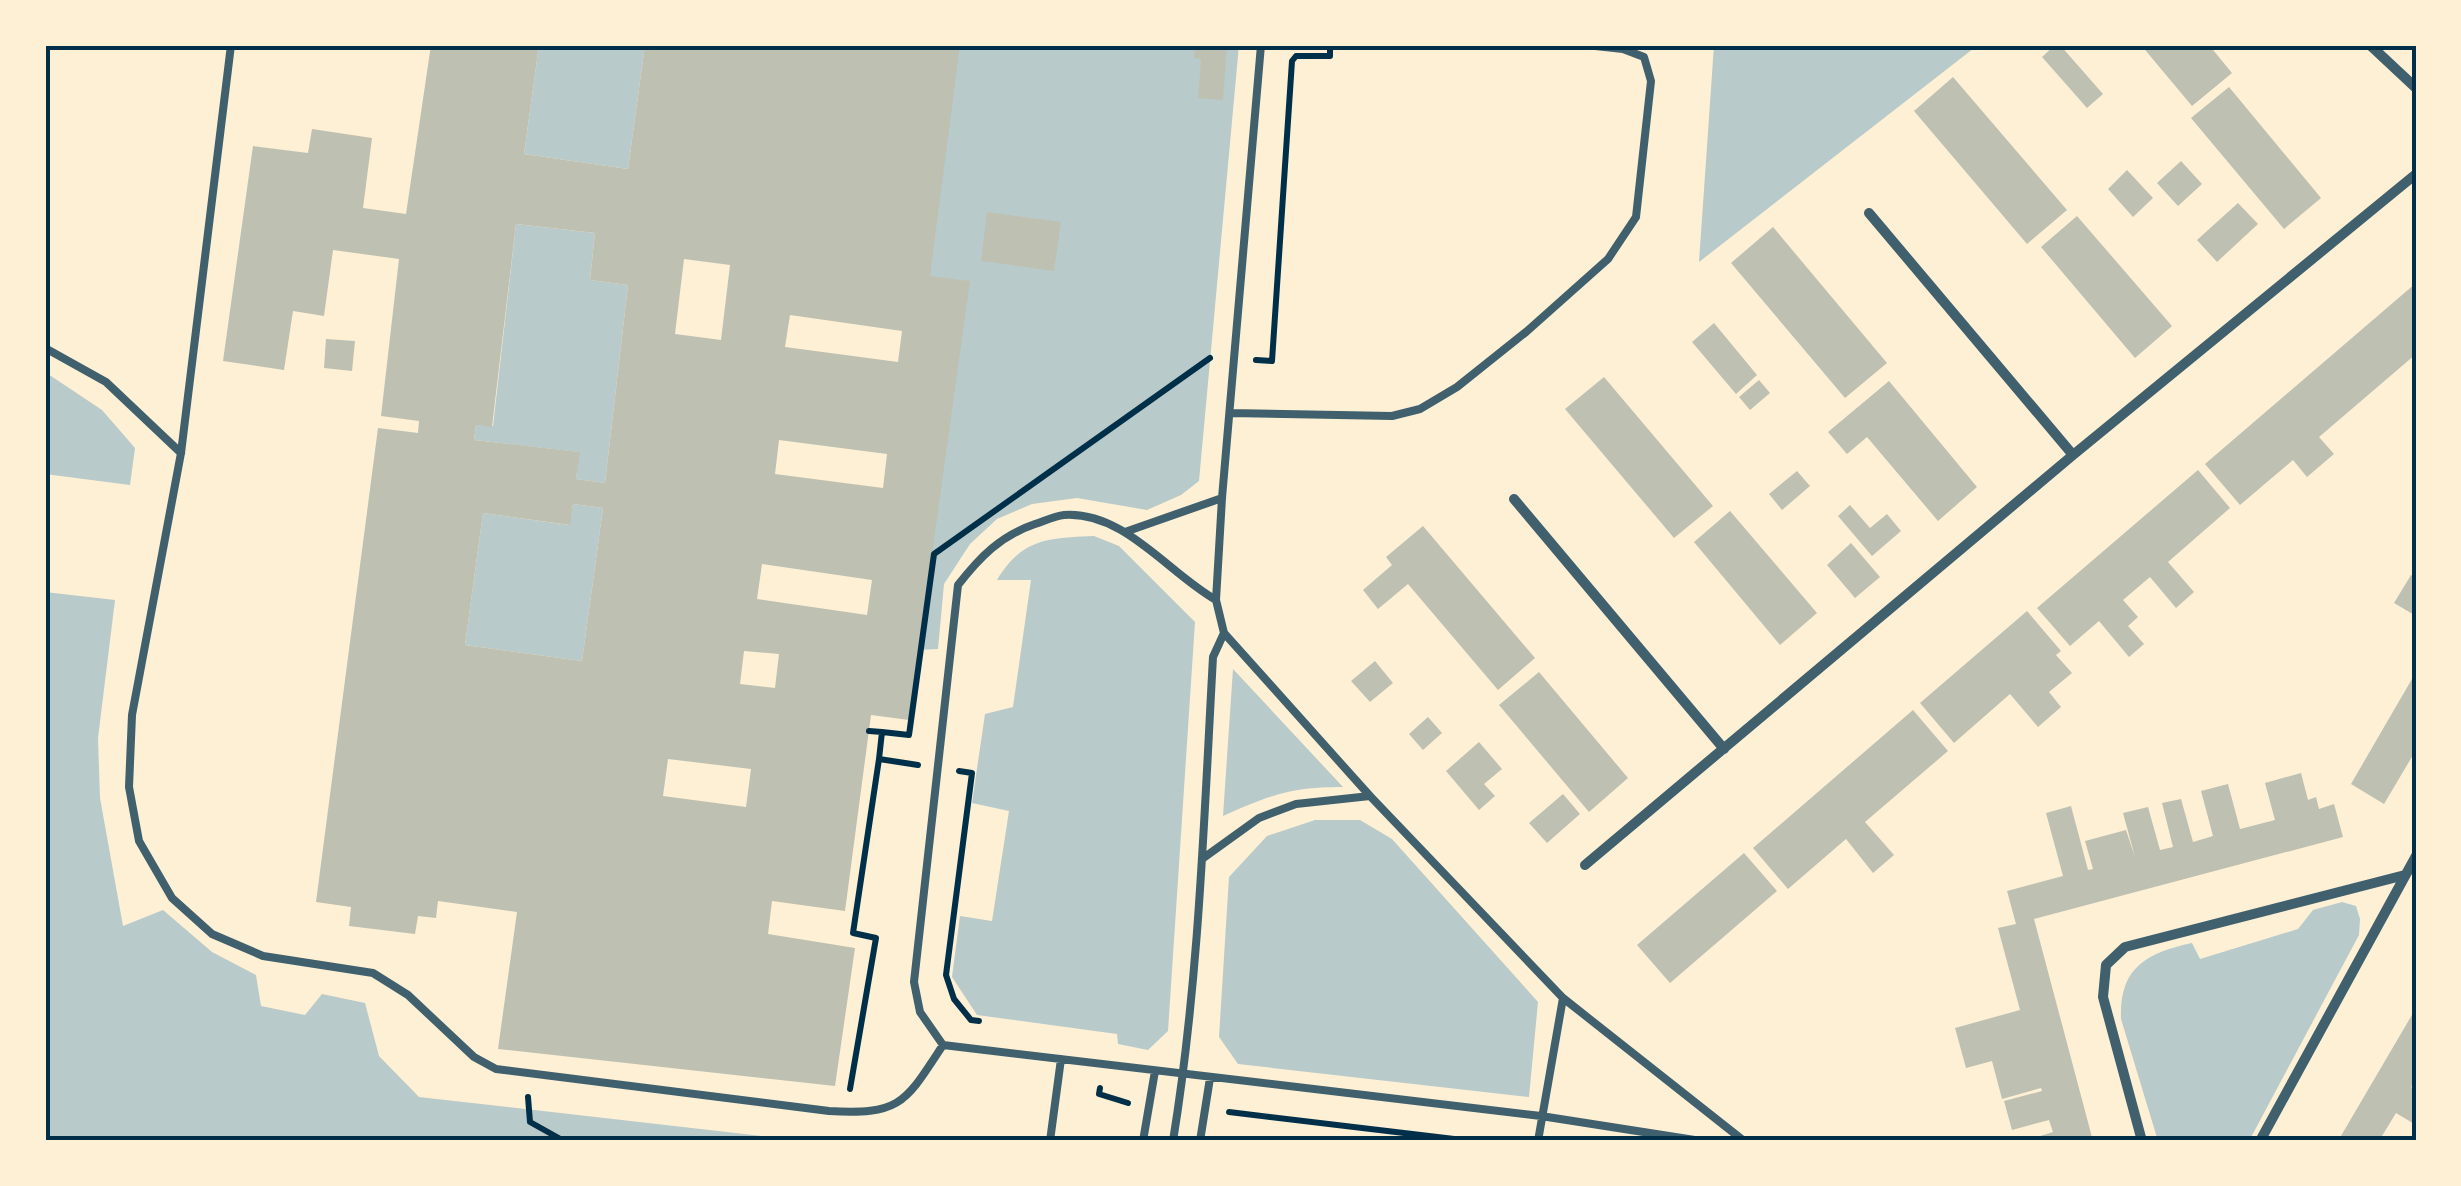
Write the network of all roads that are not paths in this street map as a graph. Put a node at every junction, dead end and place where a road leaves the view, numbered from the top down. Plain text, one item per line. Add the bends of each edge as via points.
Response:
1 (231, 45) edge
2 (1260, 45) edge
3 (1586, 45) edge
4 (2370, 45) edge
5 (2416, 88) edge
6 (2416, 174) edge
7 (1870, 213) dead end
8 (45, 348) edge
9 (1230, 413) junction
10 (180, 453) junction
11 (2072, 455) junction
12 (1222, 498) junction
13 (1514, 498) dead end
14 (1124, 532) junction
15 (1216, 600) junction
16 (1224, 633) junction
17 (1724, 749) junction
18 (1370, 796) junction
19 (2416, 856) edge
20 (1202, 859) junction
21 (1585, 866) dead end
22 (2404, 875) junction
23 (1563, 998) junction
24 (942, 1045) junction
25 (1061, 1059) junction
26 (1155, 1071) junction
27 (1184, 1076) junction
28 (1210, 1078) junction
29 (1541, 1116) junction
30 (1050, 1141) edge
31 (1143, 1141) edge
32 (1173, 1141) edge
33 (1200, 1141) edge
34 (1538, 1141) edge
35 (1701, 1141) edge
36 (1744, 1141) edge
37 (2142, 1141) edge
38 (2260, 1141) edge

1 - 10 lane
2 - 9 lane
3 - 9 lane via 1644,57 1651,81 1636,217 1608,259 1457,387 1420,409 1392,416
4 - 5 street
6 - 11 street
7 - 11 street
8 - 10 lane via 106,382
9 - 12 lane
10 - 24 lane via 132,716 129,787 140,841 172,898 212,934 263,956 373,972 408,994 474,1057 496,1070 532,1076 872,1114 904,1098
11 - 17 street
12 - 14 lane
12 - 15 lane
13 - 17 street
14 - 15 lane
14 - 24 lane via 1097,518 1062,515 1016,530 983,553 958,586 914,982 920,1012
15 - 16 lane
16 - 18 lane
16 - 20 lane via 1213,657
17 - 21 street
18 - 20 lane via 1296,804 1259,818
18 - 23 lane
19 - 22 street
20 - 27 lane
22 - 37 street via 2125,947 2106,966 2103,998
22 - 38 street
23 - 29 lane
23 - 36 lane
24 - 25 lane
25 - 26 lane
25 - 30 lane
26 - 27 lane
26 - 31 lane
27 - 28 lane
27 - 32 lane
28 - 29 lane
28 - 33 lane
29 - 34 lane
29 - 35 lane

